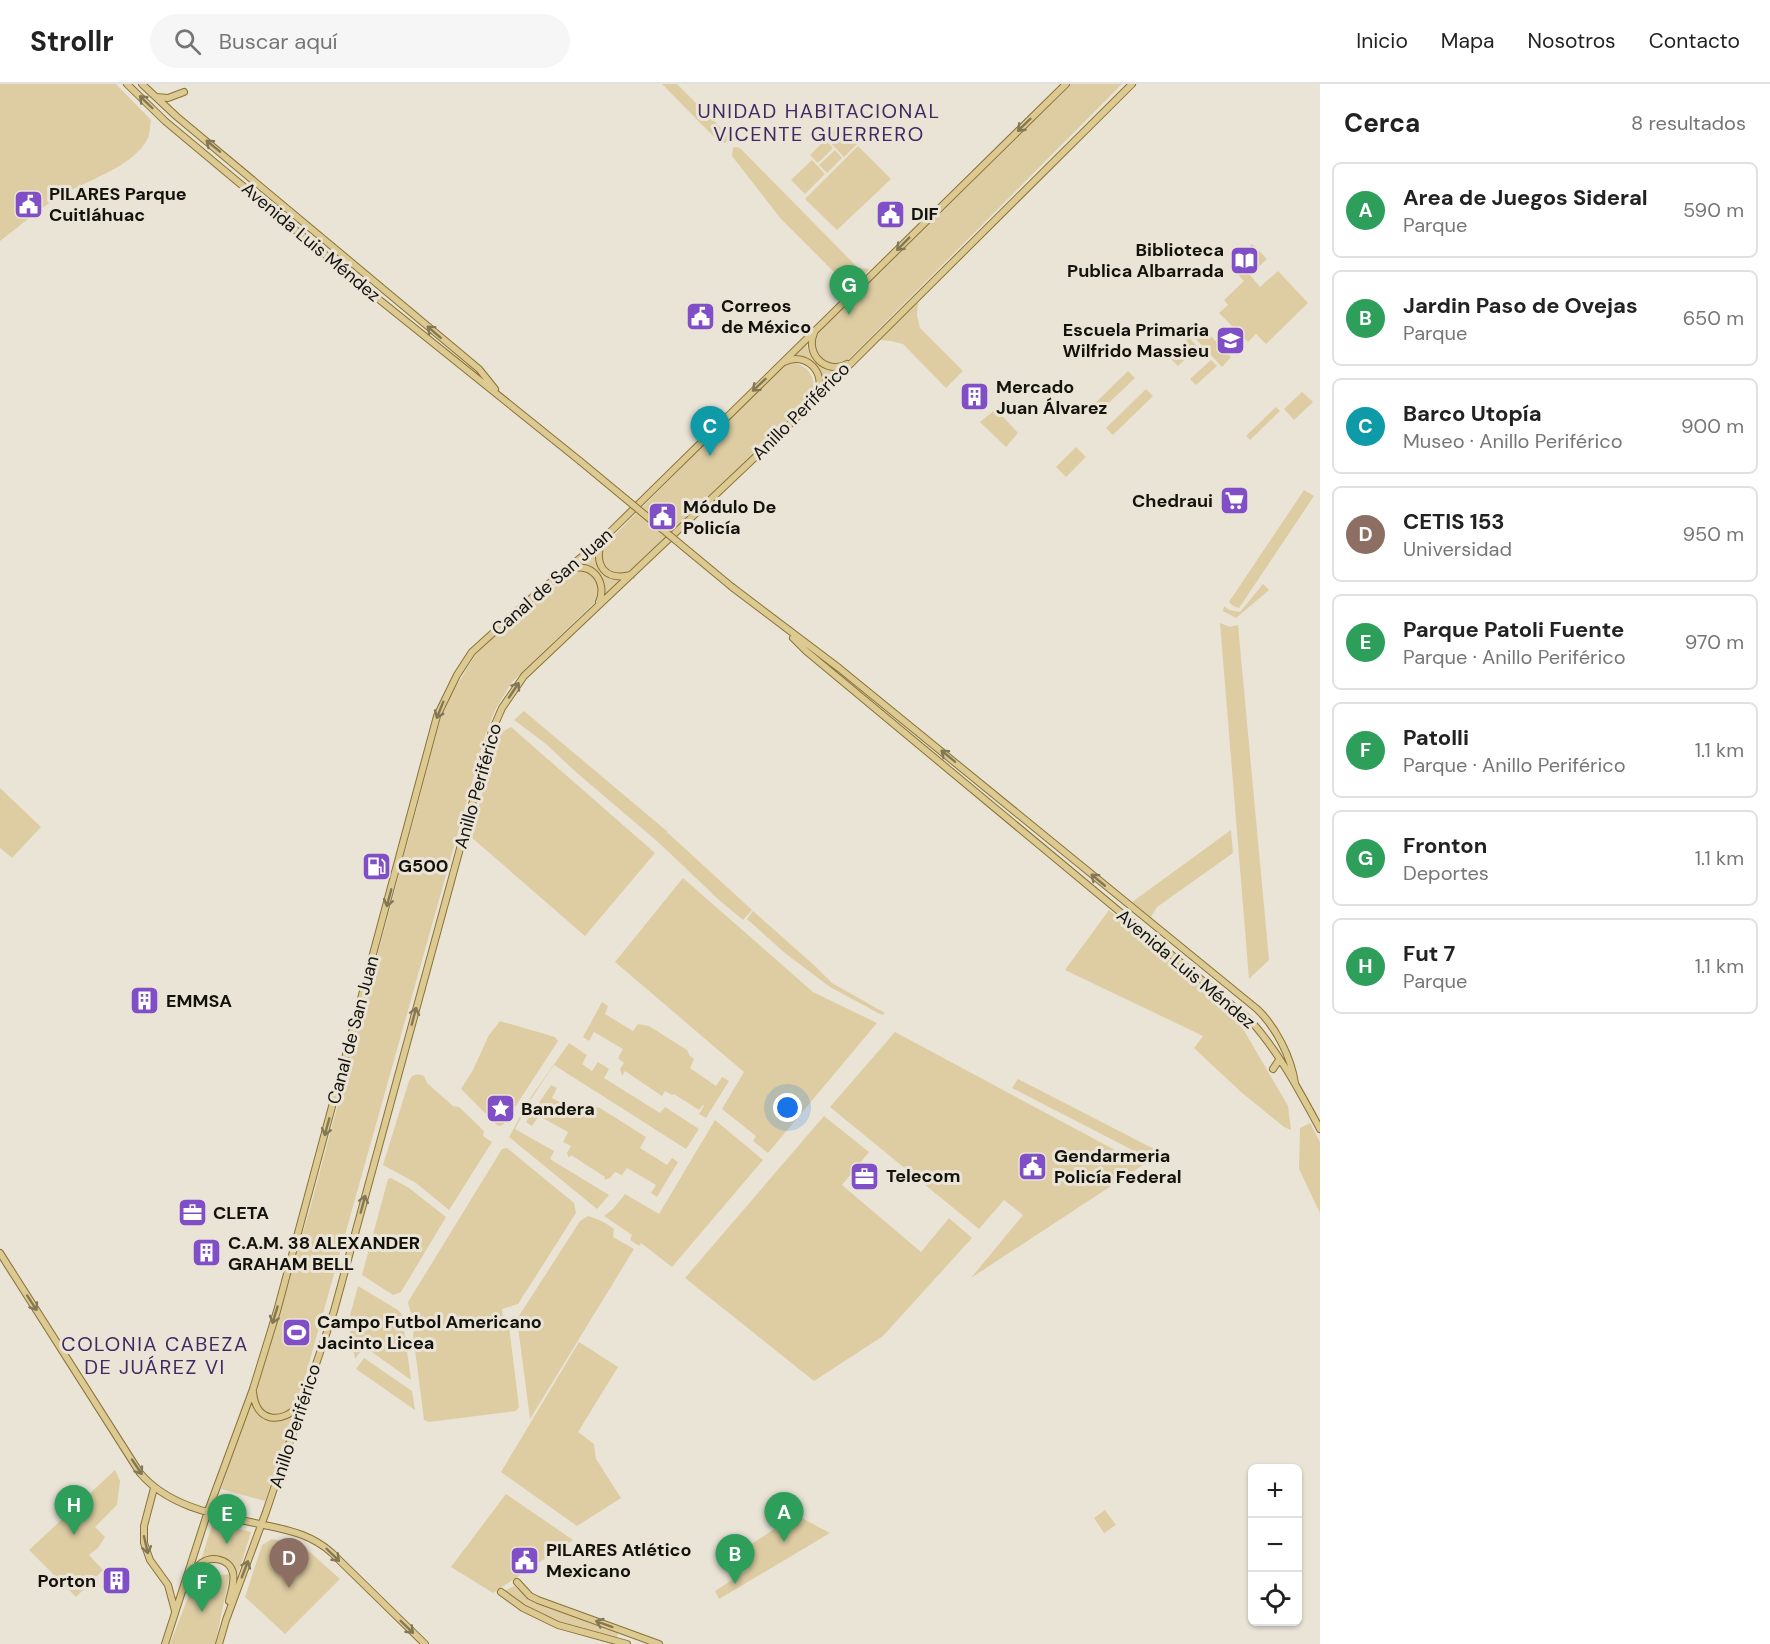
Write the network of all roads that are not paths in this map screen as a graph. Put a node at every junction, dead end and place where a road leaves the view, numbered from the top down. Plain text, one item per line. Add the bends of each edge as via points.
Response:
1 (128, 84) edge
2 (142, 84) edge
3 (1066, 84) edge
4 (1132, 84) edge
5 (184, 92) dead end
6 (154, 96) junction
7 (816, 330) junction
8 (853, 360) junction
9 (780, 365) junction
10 (500, 395) junction
11 (816, 397) junction
12 (601, 541) junction
13 (564, 572) junction
14 (632, 574) junction
15 (597, 605) junction
16 (780, 625) junction
17 (1279, 1060) junction
18 (1273, 1069) dead end
19 (1295, 1083) junction
20 (1320, 1130) edge
21 (0, 1253) edge
22 (253, 1389) junction
23 (302, 1403) junction
24 (154, 1488) junction
25 (208, 1511) junction
26 (262, 1524) junction
27 (517, 1582) dead end
28 (501, 1592) dead end
29 (176, 1607) junction
30 (226, 1620) junction
31 (165, 1644) edge
32 (219, 1644) edge
33 (425, 1644) edge
34 (627, 1644) edge
35 (659, 1644) edge

10 -> 1 main road, Avenida Luis Méndez via 380,301 165,121
2 - 6 main road, Avenida Luis Méndez
3 -> 7 main road
4 - 8 main road, Anillo Periférico
5 - 6 main road via 168,98
10 -> 6 main road, Avenida Luis Méndez via 479,369
7 - 8 main road via 812,349 819,361 834,368
7 - 9 main road
8 - 11 main road, Anillo Periférico
9 - 11 main road via 799,359 814,367 820,378
9 -> 12 main road, Canal de San Juan
10 - 16 main road, Avenida Luis Méndez, bridge
11 - 14 main road, Anillo Periférico
12 - 13 main road, Canal de San Juan
12 - 14 main road via 598,558 603,569 616,577
13 - 15 main road via 580,567 597,574 602,594
13 -> 22 main road, Canal de San Juan via 472,652 437,716
14 - 15 main road, Anillo Periférico
23 -> 15 main road, Anillo Periférico via 334,1311 492,731 521,680
16 - 17 main road, Avenida Luis Méndez via 806,651 1250,1020
19 -> 16 main road, Avenida Luis Méndez via 1286,1053 1257,1009 839,668
17 - 18 main road
17 - 19 main road, Avenida Luis Méndez
19 - 20 main road
21 -> 24 main road via 140,1473
22 - 23 main road via 257,1406 270,1417 286,1417
22 - 25 main road, Canal de San Juan
23 - 26 main road, Anillo Periférico
24 - 25 main road
24 -> 29 main road via 144,1526 144,1543
25 - 26 main road
25 - 29 main road, Canal de San Juan
30 -> 26 main road, Anillo Periférico
26 -> 33 main road via 315,1540
35 -> 27 main road via 538,1600
28 - 34 main road via 558,1625
29 - 30 main road via 197,1566 211,1559 221,1560 229,1564 233,1576
29 - 31 main road, Canal de San Juan
30 - 32 main road, Anillo Periférico

